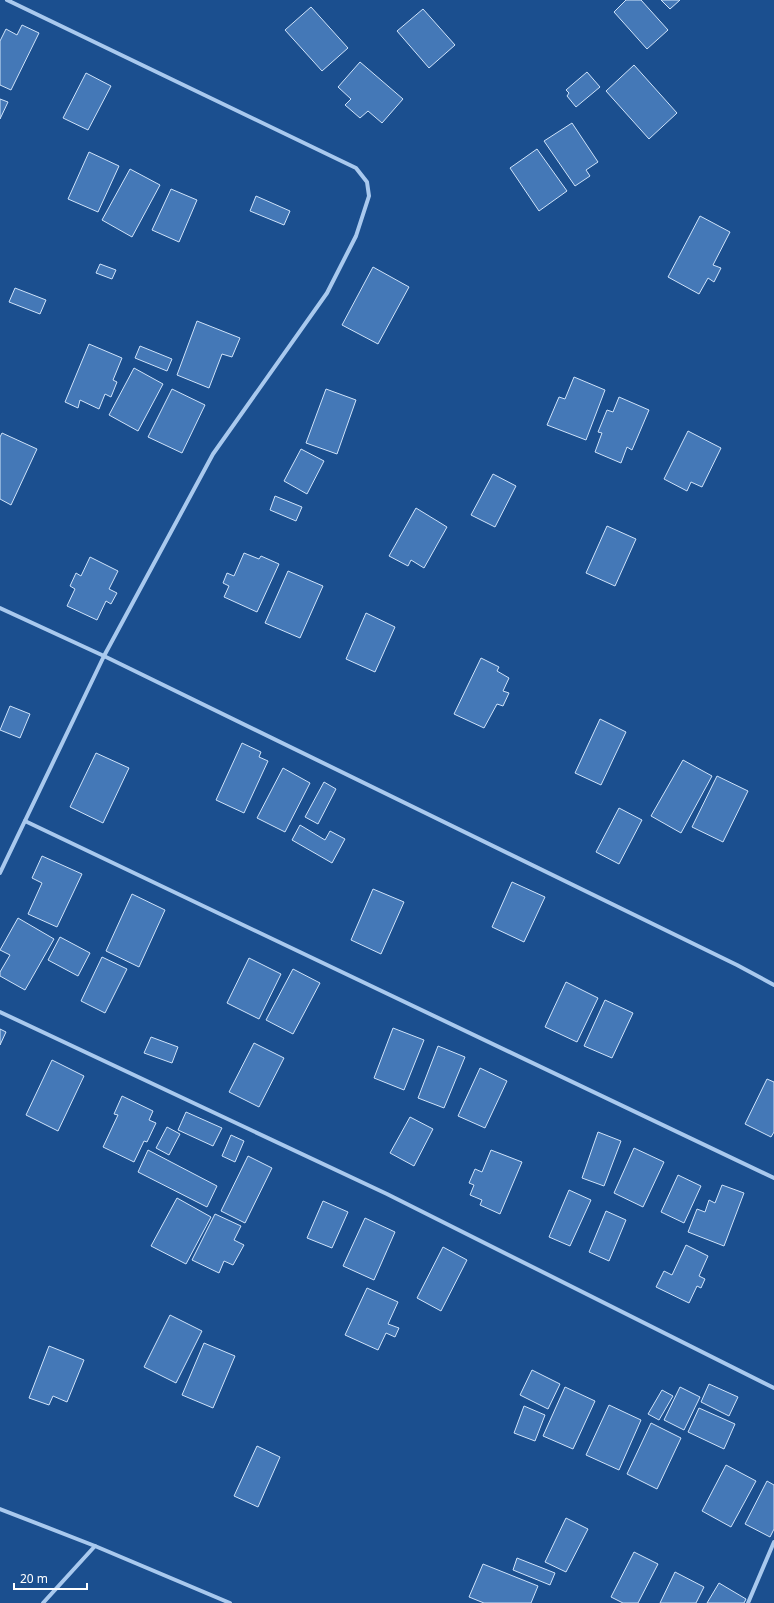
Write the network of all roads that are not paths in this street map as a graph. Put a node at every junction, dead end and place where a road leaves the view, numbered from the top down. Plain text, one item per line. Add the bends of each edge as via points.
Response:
1 (7, 0) edge
2 (0, 608) edge
3 (104, 656) junction
4 (25, 821) junction
5 (0, 873) edge
6 (774, 985) edge
7 (0, 1012) edge
8 (774, 1178) edge
9 (774, 1388) edge
10 (0, 1509) edge
11 (774, 1542) edge
12 (95, 1546) junction
13 (43, 1603) edge
14 (230, 1603) edge
15 (748, 1603) edge

1 - 3 street via 356,168 367,182 369,196 356,236 327,293 213,454
2 - 3 street
3 - 4 street
3 - 6 street via 730,961
4 - 5 street
4 - 8 street
7 - 9 street via 387,1194
10 - 12 street
11 - 15 street
12 - 13 street
12 - 14 street

